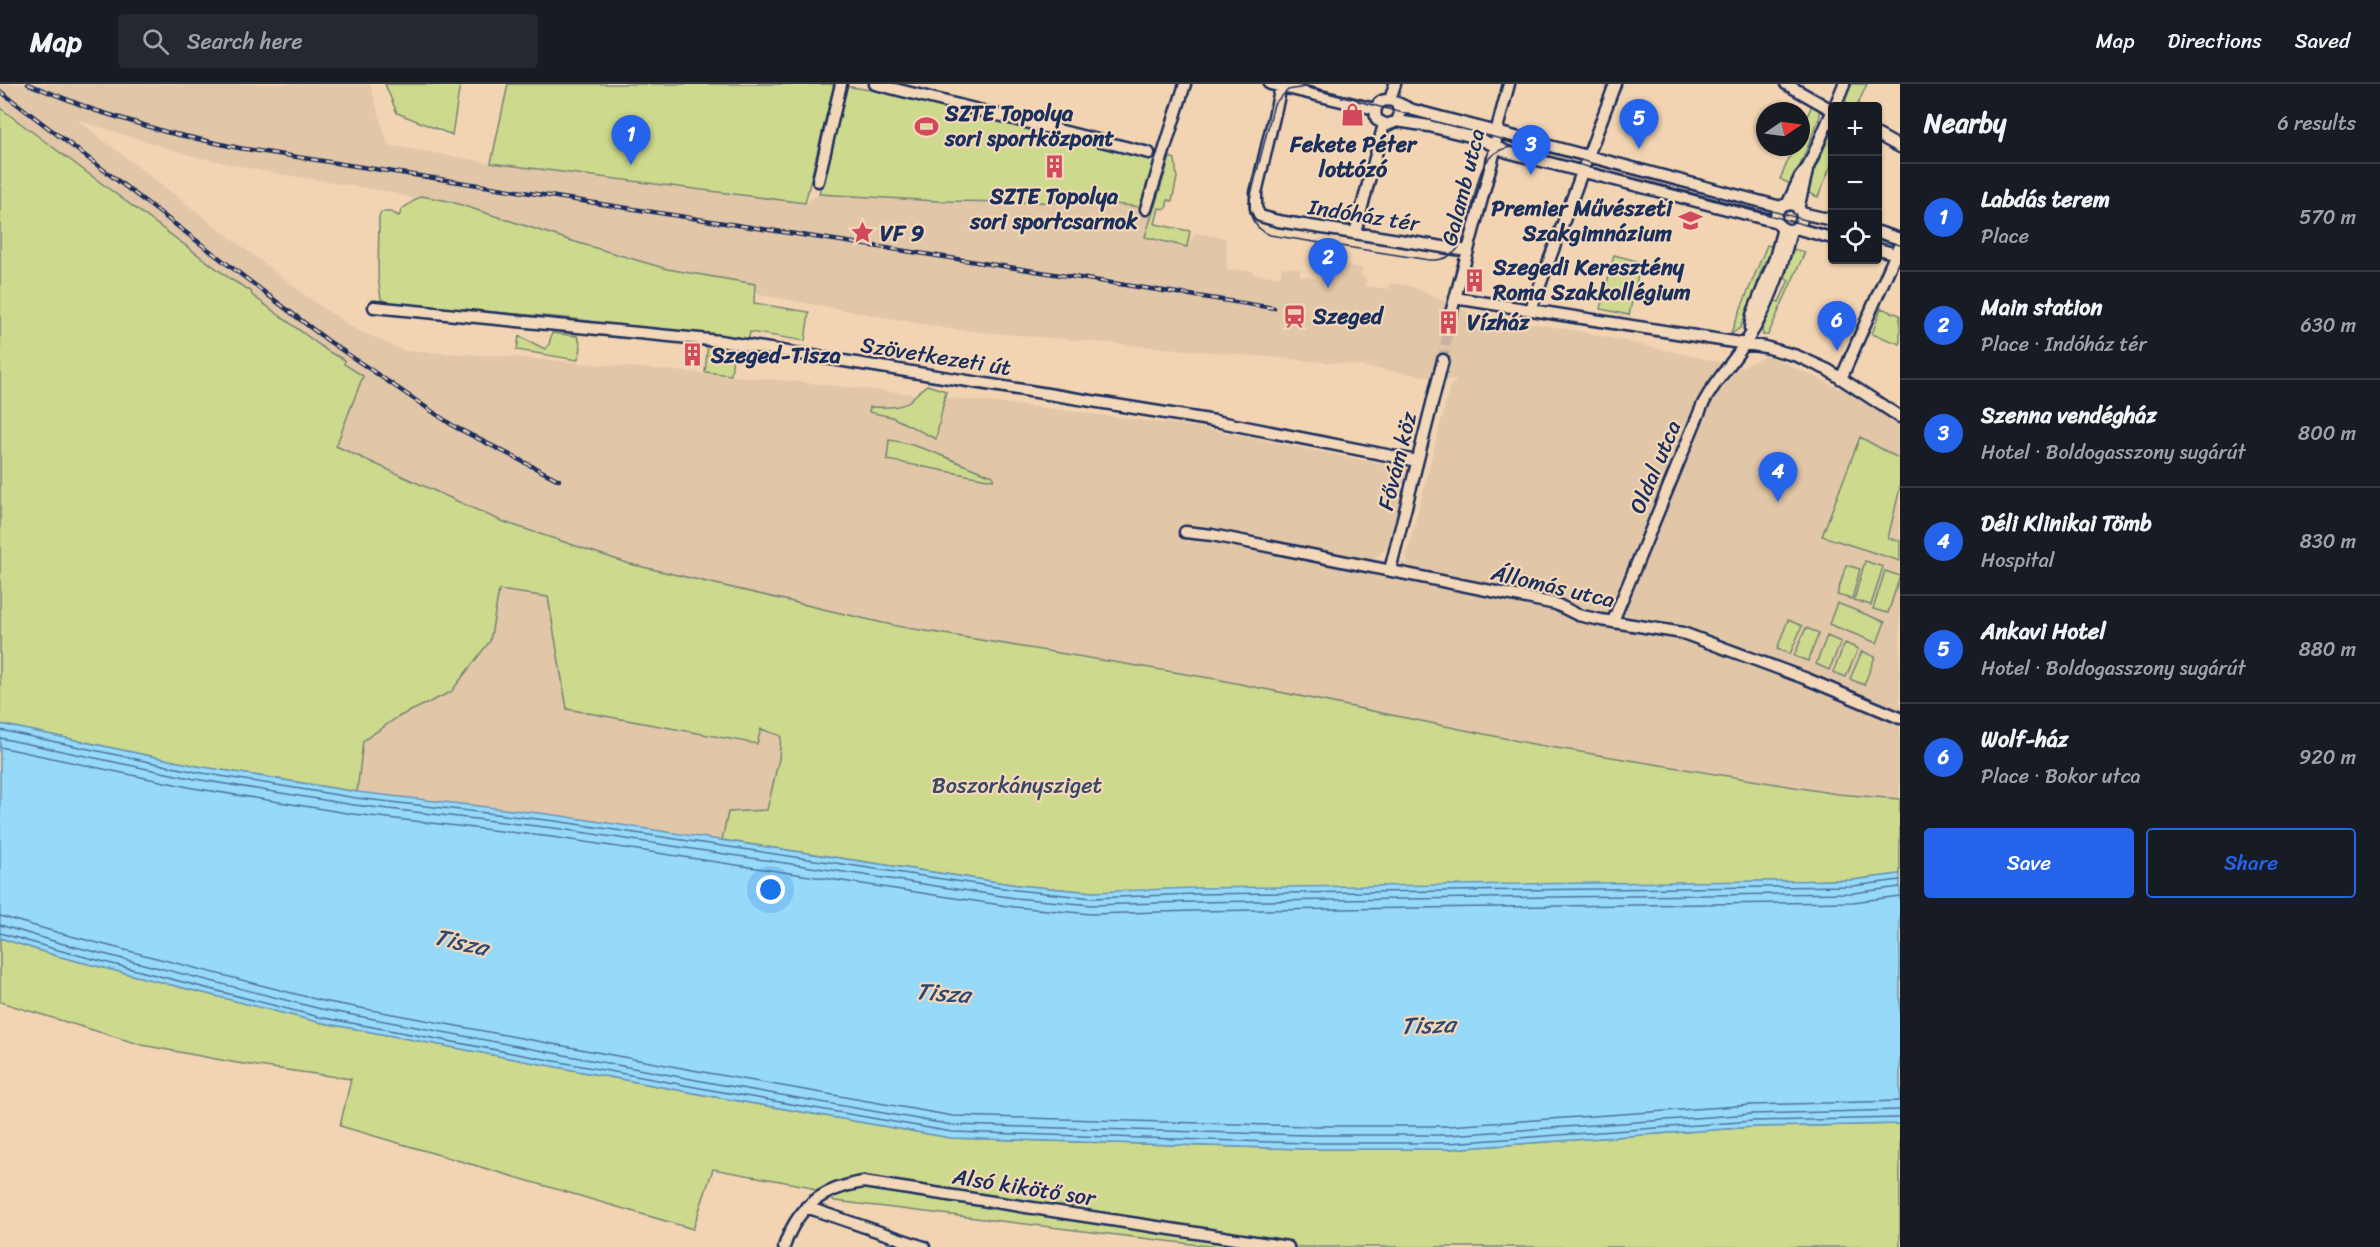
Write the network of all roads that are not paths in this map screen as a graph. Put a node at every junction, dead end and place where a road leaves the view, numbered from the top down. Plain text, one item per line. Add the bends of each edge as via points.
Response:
1 (841, 84) edge
2 (875, 84) edge
3 (930, 84) edge
4 (1185, 84) edge
5 (1395, 84) edge
6 (1509, 84) edge
7 (1615, 84) edge
8 (1786, 84) edge
9 (1844, 84) edge
10 (1276, 86) edge
11 (926, 95) junction
12 (1394, 102) junction
13 (1836, 102) edge
14 (1828, 106) edge
15 (1375, 109) junction
16 (1396, 121) junction
17 (1828, 121) edge
18 (1384, 124) junction
19 (1496, 132) junction
20 (1882, 137) edge
21 (1900, 147) edge
22 (1495, 148) junction
23 (1149, 153) dead end
24 (1588, 158) junction
25 (1582, 171) junction
26 (818, 181) dead end
27 (1792, 208) junction
28 (1146, 209) dead end
29 (1828, 219) edge
30 (1787, 227) junction
31 (1354, 233) junction
32 (1882, 233) edge
33 (1828, 237) edge
34 (1900, 239) edge
35 (1882, 249) edge
36 (1468, 251) junction
37 (1899, 251) edge
38 (1455, 298) junction
39 (374, 307) dead end
40 (1531, 309) junction
41 (1450, 317) tunnel mouth
42 (1756, 324) junction
43 (1726, 340) junction
44 (1747, 340) junction
45 (1765, 347) junction
46 (1443, 360) tunnel mouth
47 (1732, 362) junction
48 (1841, 379) junction
49 (1900, 417) edge
50 (1417, 461) junction
51 (1185, 532) dead end
52 (1390, 570) junction
53 (1613, 621) junction
54 (1900, 718) edge
55 (806, 1207) junction
56 (1204, 1234) junction
57 (900, 1243) edge
58 (784, 1247) edge
59 (924, 1247) edge
60 (1202, 1247) edge
61 (1288, 1247) edge

1 - 26 street
2 - 11 street
3 - 11 street
4 - 28 street
5 - 12 street
6 - 19 street, Galamb utca
7 - 24 street
8 - 14 street
9 - 13 street
10 - 15 street
10 - 31 street, Indóház tér via 1256,193 1257,212 1264,218
11 - 23 street
12 - 15 street via 1380,102
12 - 16 street via 1400,114
12 - 19 street
15 - 18 street via 1377,120
16 - 18 street
16 - 22 street via 1478,138
17 - 27 street
18 - 31 street
19 - 22 street, Galamb utca
19 - 24 street
20 - 21 street
22 - 25 street
22 - 36 street, Galamb utca
24 - 25 street
24 - 27 street
25 - 30 street
25 - 40 street
27 - 29 street
27 - 30 street via 1801,221
27 - 30 street via 1777,212
30 - 33 street
30 - 42 street, Oldal utca via 1781,266
30 - 44 street, Oldal utca via 1752,315
31 - 36 street, Indóház tér
32 - 34 street
35 - 37 street
36 - 38 street, Galamb utca
37 - 48 street
38 - 40 street
38 - 41 street
39 - 50 street, Szövetkezeti út via 720,341 1215,421
40 - 43 street
42 - 44 street, Oldal utca
42 - 45 street
43 - 44 street
43 - 47 street
44 - 45 street
44 - 47 street, Oldal utca
45 - 48 street via 1797,356
46 - 50 street, Fővám köz
47 - 53 street, Oldal utca via 1702,406
48 - 49 street
50 - 52 street, Fővám köz
51 - 52 street, Állomás utca
52 - 53 street, Állomás utca via 1556,604 1578,615
53 - 54 street, Állomás utca via 1683,633
55 - 56 street, Alsó kikötő sor via 830,1191 863,1182
55 - 57 street
55 - 58 street, Alsó kikötő sor via 790,1228
56 - 60 street
56 - 61 street, Alsó kikötő sor
57 - 59 street

